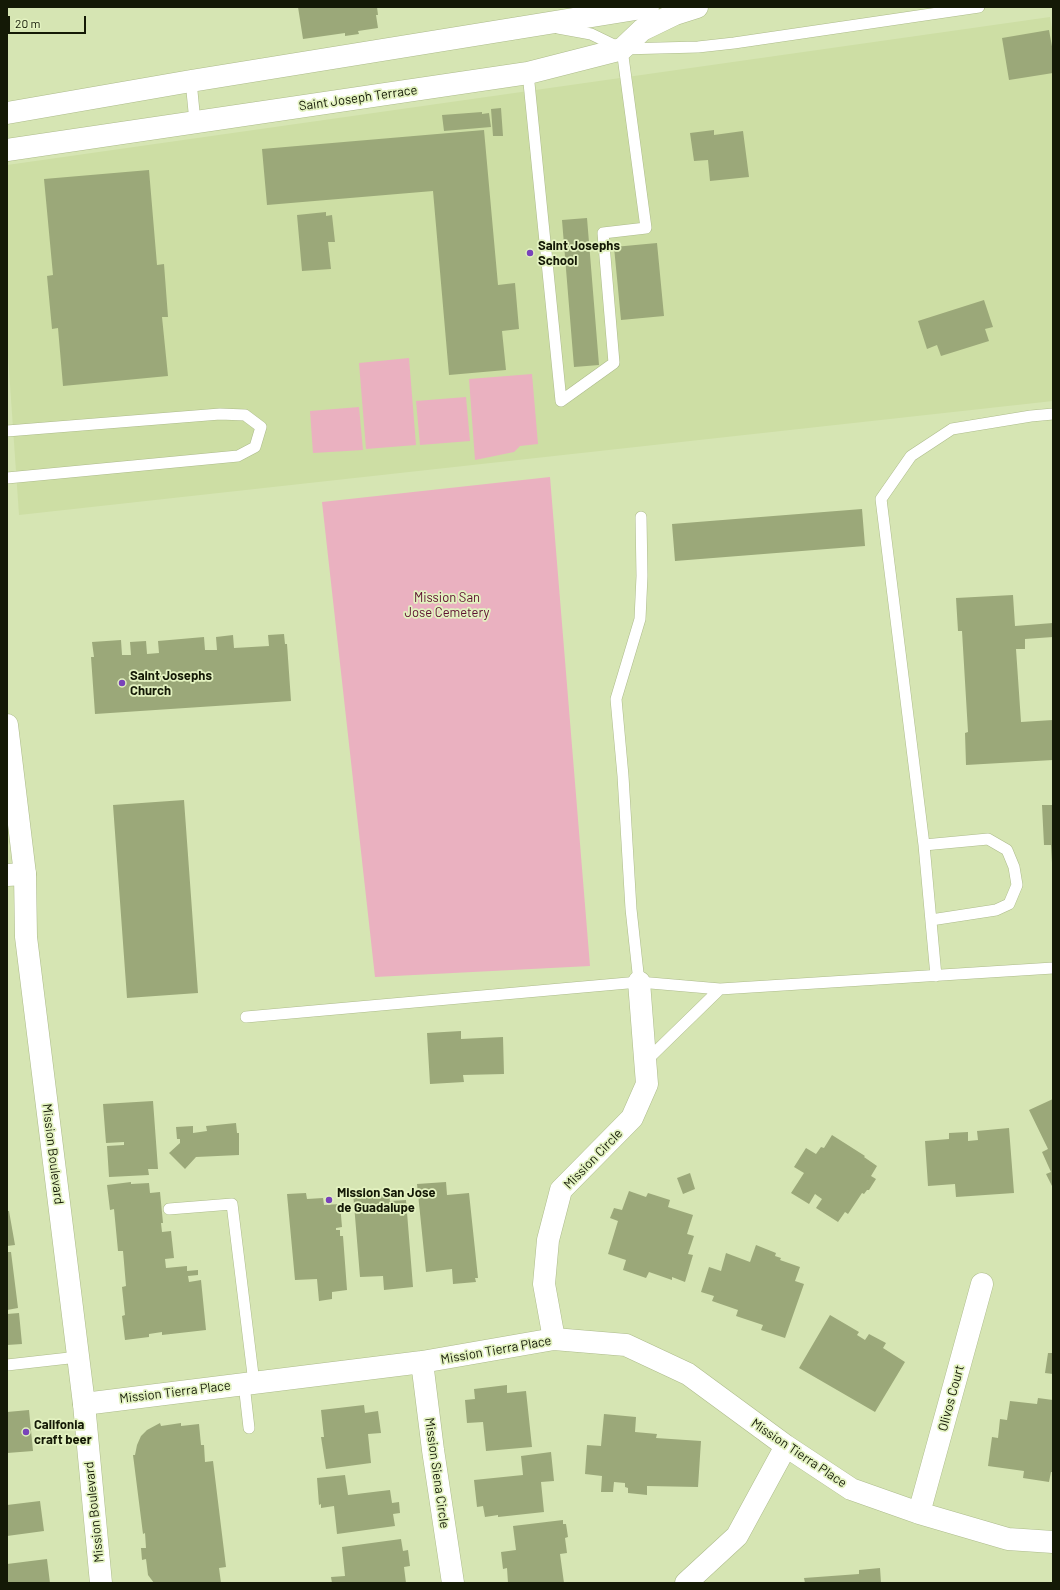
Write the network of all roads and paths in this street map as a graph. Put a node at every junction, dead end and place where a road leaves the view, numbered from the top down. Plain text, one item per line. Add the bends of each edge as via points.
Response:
1 (648, 7) edge
2 (697, 7) edge
3 (979, 7) edge
4 (538, 24) junction
5 (622, 49) junction
6 (528, 73) junction
7 (191, 81) junction
8 (7, 113) edge
9 (195, 122) junction
10 (7, 150) edge
11 (1053, 414) edge
12 (7, 431) edge
13 (7, 478) edge
14 (641, 516) dead end
15 (7, 725) edge
16 (924, 845) junction
17 (16, 874) edge
18 (931, 920) junction
19 (1053, 968) edge
20 (936, 976) junction
21 (639, 982) junction
22 (720, 989) junction
23 (246, 1017) dead end
24 (645, 1062) junction
25 (169, 1209) dead end
26 (982, 1284) dead end
27 (554, 1339) junction
28 (78, 1357) junction
29 (422, 1362) junction
30 (7, 1365) edge
31 (249, 1384) junction
32 (84, 1404) junction
33 (249, 1428) dead end
34 (786, 1446) junction
35 (919, 1513) junction
36 (1053, 1542) edge
37 (101, 1583) edge
38 (453, 1583) edge
39 (686, 1583) edge

1 - 4 street
2 - 5 street, Saint Joseph Terrace via 675,14 642,30
3 - 5 lane via 734,43 698,47
4 - 5 lane via 591,34
4 - 7 street
5 - 6 street, Saint Joseph Terrace
5 - 6 lane via 646,228 602,233 614,363 561,401
6 - 9 street, Saint Joseph Terrace
7 - 8 street
7 - 9 lane
9 - 10 street, Saint Joseph Terrace
11 - 16 lane via 952,429 911,456 881,499
12 - 13 lane via 220,414 246,415 261,427 255,447 238,456
14 - 21 lane via 640,619 616,699 631,909
15 - 17 street, Mission Boulevard
16 - 18 lane
16 - 18 lane via 988,839 1007,850 1014,867 1017,885 1009,904 996,910
17 - 28 street, Mission Boulevard
18 - 20 lane
19 - 20 lane
20 - 22 lane
21 - 22 lane
21 - 23 lane
21 - 24 street, Mission Circle
22 - 24 lane
24 - 27 street, Mission Circle via 647,1084 632,1118 562,1190 548,1240 544,1284
25 - 31 lane via 232,1204
26 - 35 street, Olivos Court
27 - 29 street, Mission Tierra Place
27 - 34 street, Mission Tierra Place via 626,1345 688,1374
28 - 30 lane
28 - 32 street, Mission Boulevard
29 - 31 street, Mission Tierra Place
29 - 38 street, Mission Siena Circle
31 - 32 street, Mission Tierra Place
31 - 33 lane
32 - 37 street, Mission Boulevard
34 - 35 street, Mission Tierra Place via 851,1489
34 - 39 street via 737,1536
35 - 36 street, Mission Tierra Place via 1008,1539

